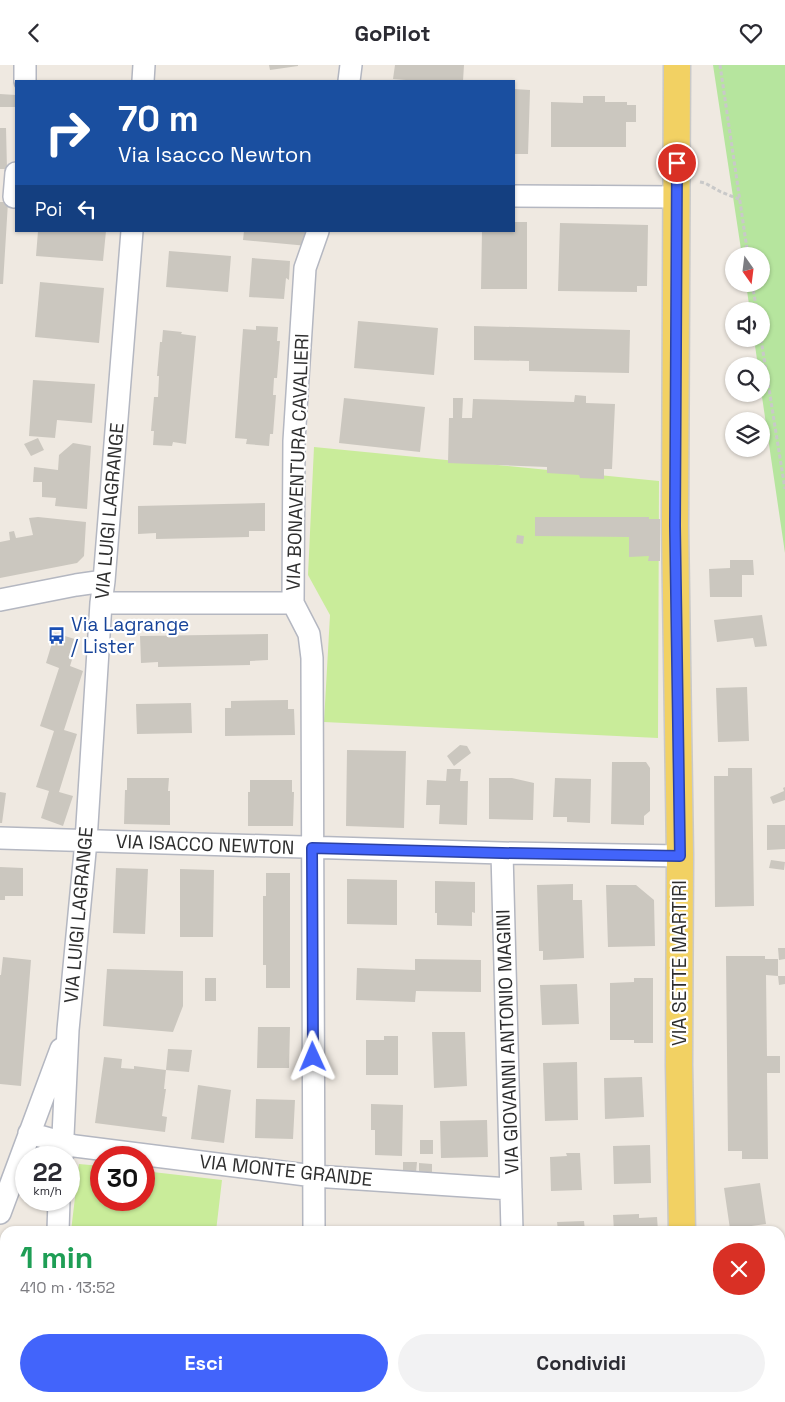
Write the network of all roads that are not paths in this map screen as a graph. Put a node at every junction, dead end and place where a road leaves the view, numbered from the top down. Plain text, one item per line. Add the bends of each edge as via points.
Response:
1 (25, 65) edge
2 (144, 65) edge
3 (351, 65) edge
4 (677, 65) edge
5 (25, 80) edge
6 (143, 80) edge
7 (349, 80) edge
8 (15, 185) edge
9 (676, 189) junction
10 (515, 196) edge
11 (14, 197) dead end
12 (132, 232) edge
13 (318, 232) edge
14 (104, 581) junction
15 (0, 601) edge
16 (101, 603) junction
17 (293, 603) junction
18 (0, 838) edge
19 (86, 841) junction
20 (312, 848) junction
21 (502, 853) junction
22 (680, 856) junction
23 (68, 1030) junction
24 (29, 1133) junction
25 (53, 1146) edge
26 (62, 1146) edge
27 (80, 1153) edge
28 (314, 1176) junction
29 (511, 1189) junction
30 (59, 1211) edge
31 (0, 1213) edge
32 (58, 1226) edge
33 (314, 1226) edge
34 (512, 1226) edge
35 (682, 1226) edge

1 - 5 street
2 - 6 street
3 - 7 street
4 - 9 main road, VIA SETTE MARTIRI
8 - 11 street
9 - 10 street
9 - 22 main road, VIA SETTE MARTIRI via 675,526
12 - 14 street, VIA LUIGI LAGRANGE
13 - 17 street, VIA BONAVENTURA CAVALIERI via 305,268 294,441
14 - 15 street
14 - 16 street, VIA LUIGI LAGRANGE
16 - 17 street
16 - 19 street, VIA LUIGI LAGRANGE
17 - 20 street, VIA BONAVENTURA CAVALIERI via 309,634 312,658
18 - 19 street, VIA ISACCO NEWTON
19 - 20 street, VIA ISACCO NEWTON
19 - 23 street, VIA LUIGI LAGRANGE
20 - 21 street, VIA ISACCO NEWTON
20 - 28 street, VIA BONAVENTURA CAVALIERI
21 - 22 street, VIA ISACCO NEWTON
21 - 29 street, VIA GIOVANNI ANTONIO MAGINI
22 - 35 main road, VIA SETTE MARTIRI
23 - 24 street
23 - 26 street
24 - 25 street, VIA MONTE GRANDE
24 - 31 street
27 - 28 street, VIA MONTE GRANDE
28 - 29 street, VIA MONTE GRANDE
28 - 33 street, VIA BONAVENTURA CAVALIERI
29 - 34 street, VIA GIOVANNI ANTONIO MAGINI
30 - 32 street

